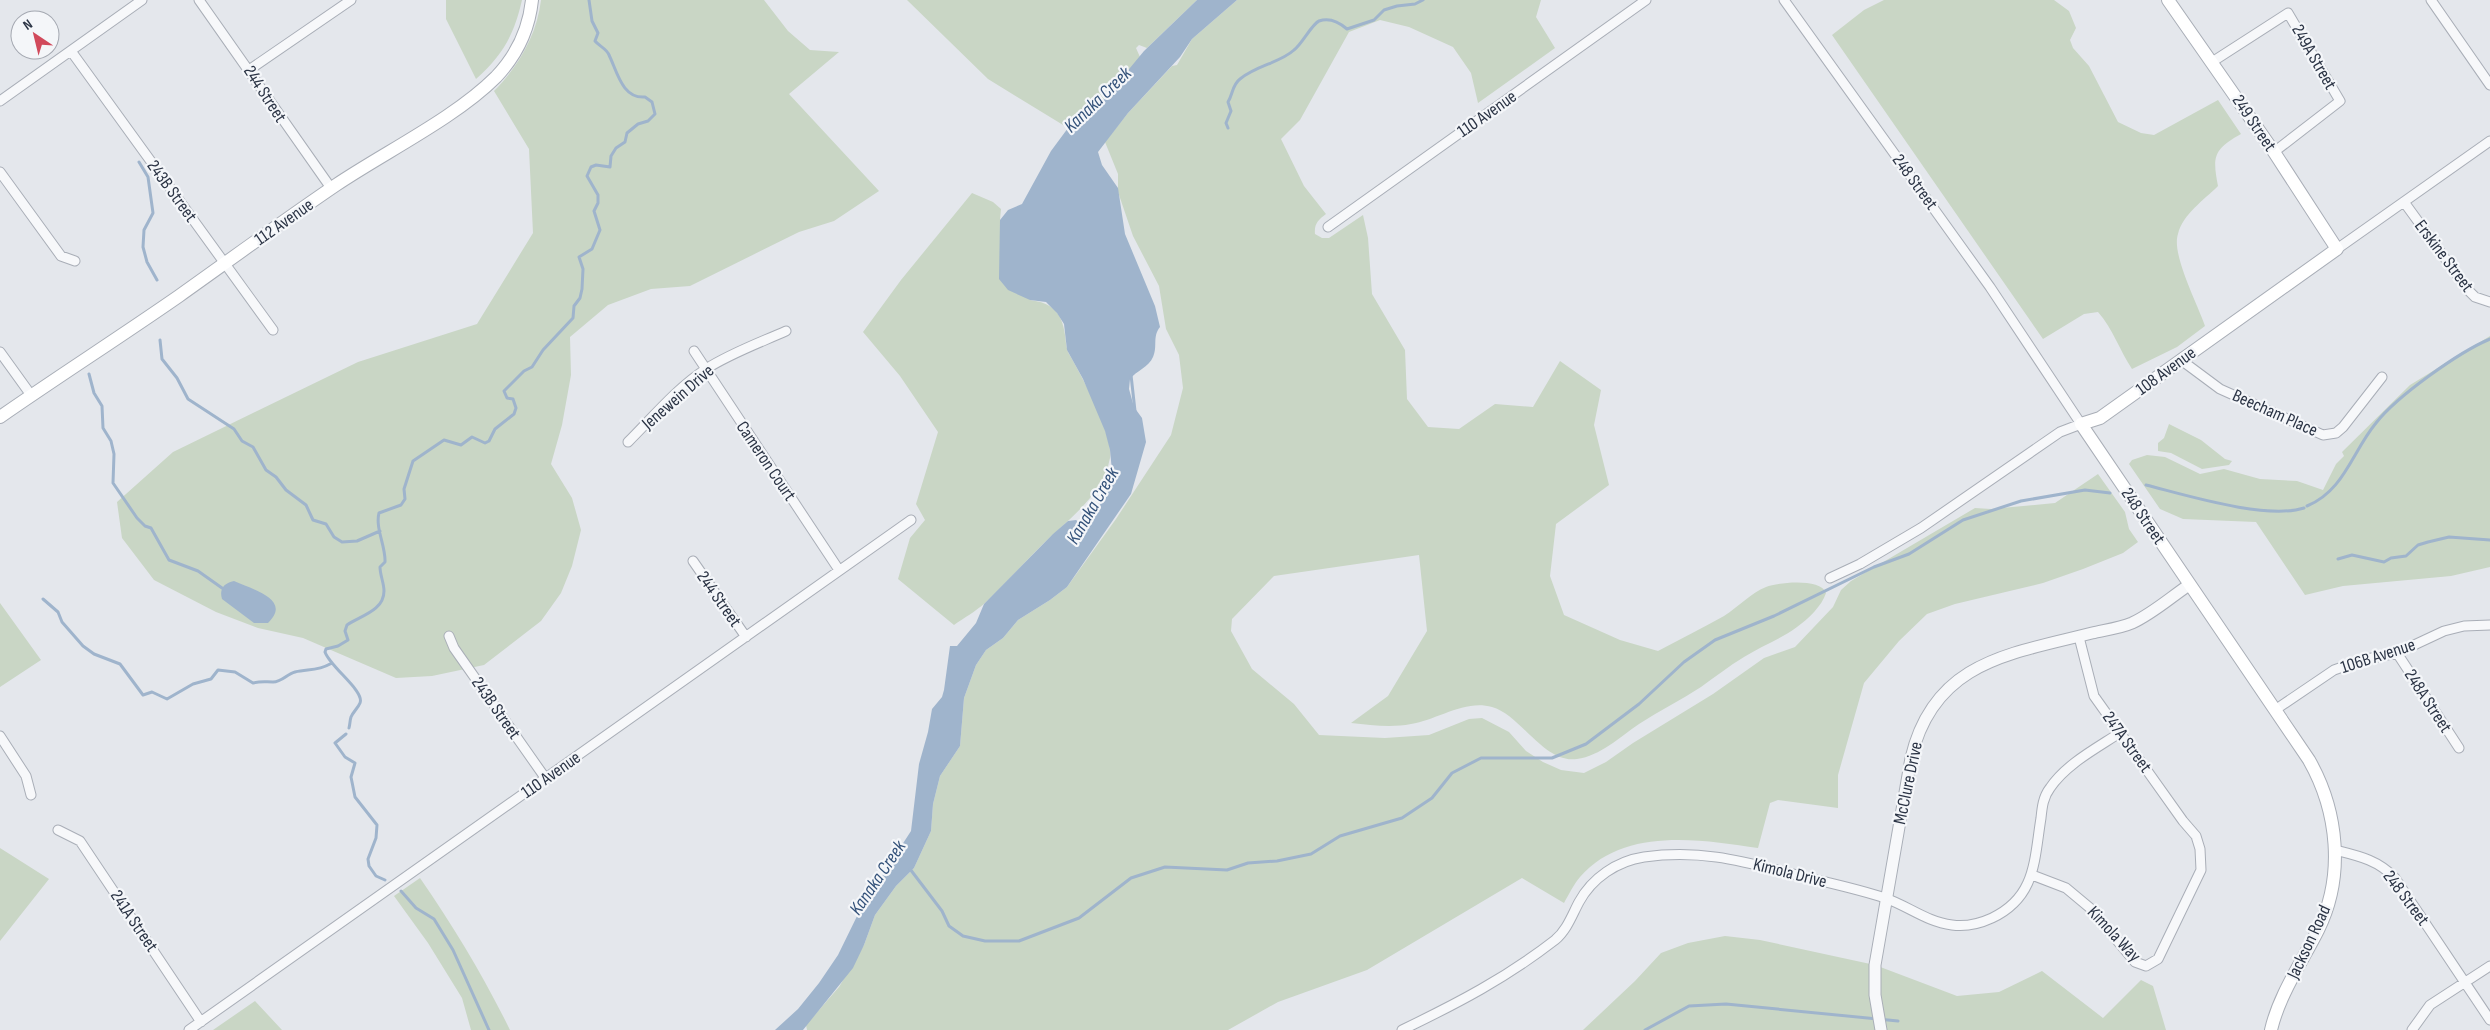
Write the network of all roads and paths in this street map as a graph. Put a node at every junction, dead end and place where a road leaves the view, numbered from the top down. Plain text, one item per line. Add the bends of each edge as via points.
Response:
1 (142, 0) edge
2 (199, 0) edge
3 (351, 0) edge
4 (532, 0) edge
5 (1646, 0) edge
6 (1784, 0) edge
7 (2168, 0) edge
8 (2431, 0) edge
9 (71, 52) junction
10 (2212, 62) junction
11 (249, 70) junction
12 (2490, 85) edge
13 (0, 101) edge
14 (2490, 140) edge
15 (2274, 152) junction
16 (0, 172) edge
17 (331, 188) junction
18 (2404, 202) junction
19 (1328, 227) dead end
20 (2337, 249) junction
21 (75, 261) dead end
22 (224, 264) junction
23 (2490, 302) edge
24 (273, 330) dead end
25 (786, 331) dead end
26 (694, 351) dead end
27 (0, 352) edge
28 (2181, 360) junction
29 (705, 370) junction
30 (2382, 377) dead end
31 (31, 395) junction
32 (0, 417) edge
33 (2081, 424) junction
34 (628, 442) dead end
35 (911, 520) dead end
36 (693, 561) dead end
37 (839, 570) junction
38 (1830, 578) dead end
39 (2189, 585) junction
40 (2490, 625) edge
41 (450, 636) dead end
42 (746, 637) junction
43 (2079, 637) junction
44 (2397, 654) junction
45 (2275, 710) junction
46 (2121, 732) junction
47 (0, 736) edge
48 (2459, 748) dead end
49 (546, 779) junction
50 (31, 796) dead end
51 (58, 830) dead end
52 (2196, 836) joint
53 (2335, 850) junction
54 (2032, 875) junction
55 (1886, 899) junction
56 (2490, 966) edge
57 (2465, 983) junction
58 (2490, 1020) edge
59 (201, 1022) junction
60 (189, 1030) edge
61 (1402, 1030) edge
62 (1881, 1030) edge
63 (2271, 1030) edge
64 (2412, 1030) edge

1 - 9 street
2 - 11 street, 244 Street
3 - 11 street
4 - 17 main road, 112 Avenue via 528,23 519,44 495,78 450,113
5 - 19 street, 110 Avenue
6 - 33 street, 248 Street via 1990,287
7 - 10 main road, 249 Street
8 - 12 street
9 - 13 street
9 - 22 street, 243B Street
10 - 15 main road, 249 Street
10 - 15 street, 249A Street via 2288,13 2340,101
11 - 17 street, 244 Street
14 - 18 street, 108 Avenue
15 - 20 main road, 249 Street
16 - 21 street via 61,256
17 - 22 main road, 112 Avenue
18 - 20 street, 108 Avenue
18 - 23 street, Erskine Street via 2468,290 2475,297
20 - 28 main road, 108 Avenue
22 - 24 street, 243B Street
22 - 31 main road, 112 Avenue
25 - 29 street, Jenewein Drive
26 - 29 street, Cameron Court
27 - 31 street
28 - 30 street, Beecham Place via 2220,389 2324,435 2344,428
28 - 33 main road, 108 Avenue via 2100,418
29 - 34 street, Jenewein Drive
29 - 37 street, Cameron Court
31 - 32 main road, 112 Avenue
33 - 38 street, 108 Avenue via 2060,432 1920,528
33 - 39 main road, 248 Street
35 - 37 street, 110 Avenue
36 - 42 street, 244 Street
37 - 42 street, 110 Avenue
39 - 43 street, McClure Drive via 2132,623
39 - 45 main road, 248 Street
40 - 44 street, 106B Avenue via 2444,631
41 - 49 street, 243B Street via 454,648
42 - 49 street, 110 Avenue
43 - 46 street, 247A Street via 2094,696
43 - 55 street, McClure Drive via 1985,663 1951,686 1934,706 1921,728 1911,758
44 - 45 street, 106B Avenue via 2362,660 2334,670
44 - 48 street, 248A Street
45 - 53 main road, 248 Street via 2319,780 2330,813
46 - 52 street, 247A Street
46 - 54 street, Kimola Drive via 2068,768 2049,788 2044,800
47 - 50 street via 26,776
49 - 59 street, 110 Avenue
51 - 59 street, 241A Street via 80,840
52 - 54 street, Kimola Way via 2200,849 2199,875 2158,959 2146,966 2135,962 2090,908 2066,888
53 - 57 street, 248 Street via 2371,860 2395,878
53 - 63 main road, Jackson Road via 2333,882 2326,910
54 - 55 street, Kimola Drive via 2019,899 2006,910 1969,926 1936,922
55 - 61 street, Kimola Drive via 1720,856 1694,854 1635,859 1602,875 1585,892 1558,938 1508,975
55 - 62 street, McClure Drive via 1874,977
56 - 57 street
57 - 58 street, 248 Street
57 - 64 street via 2430,1005
59 - 60 street, 110 Avenue

